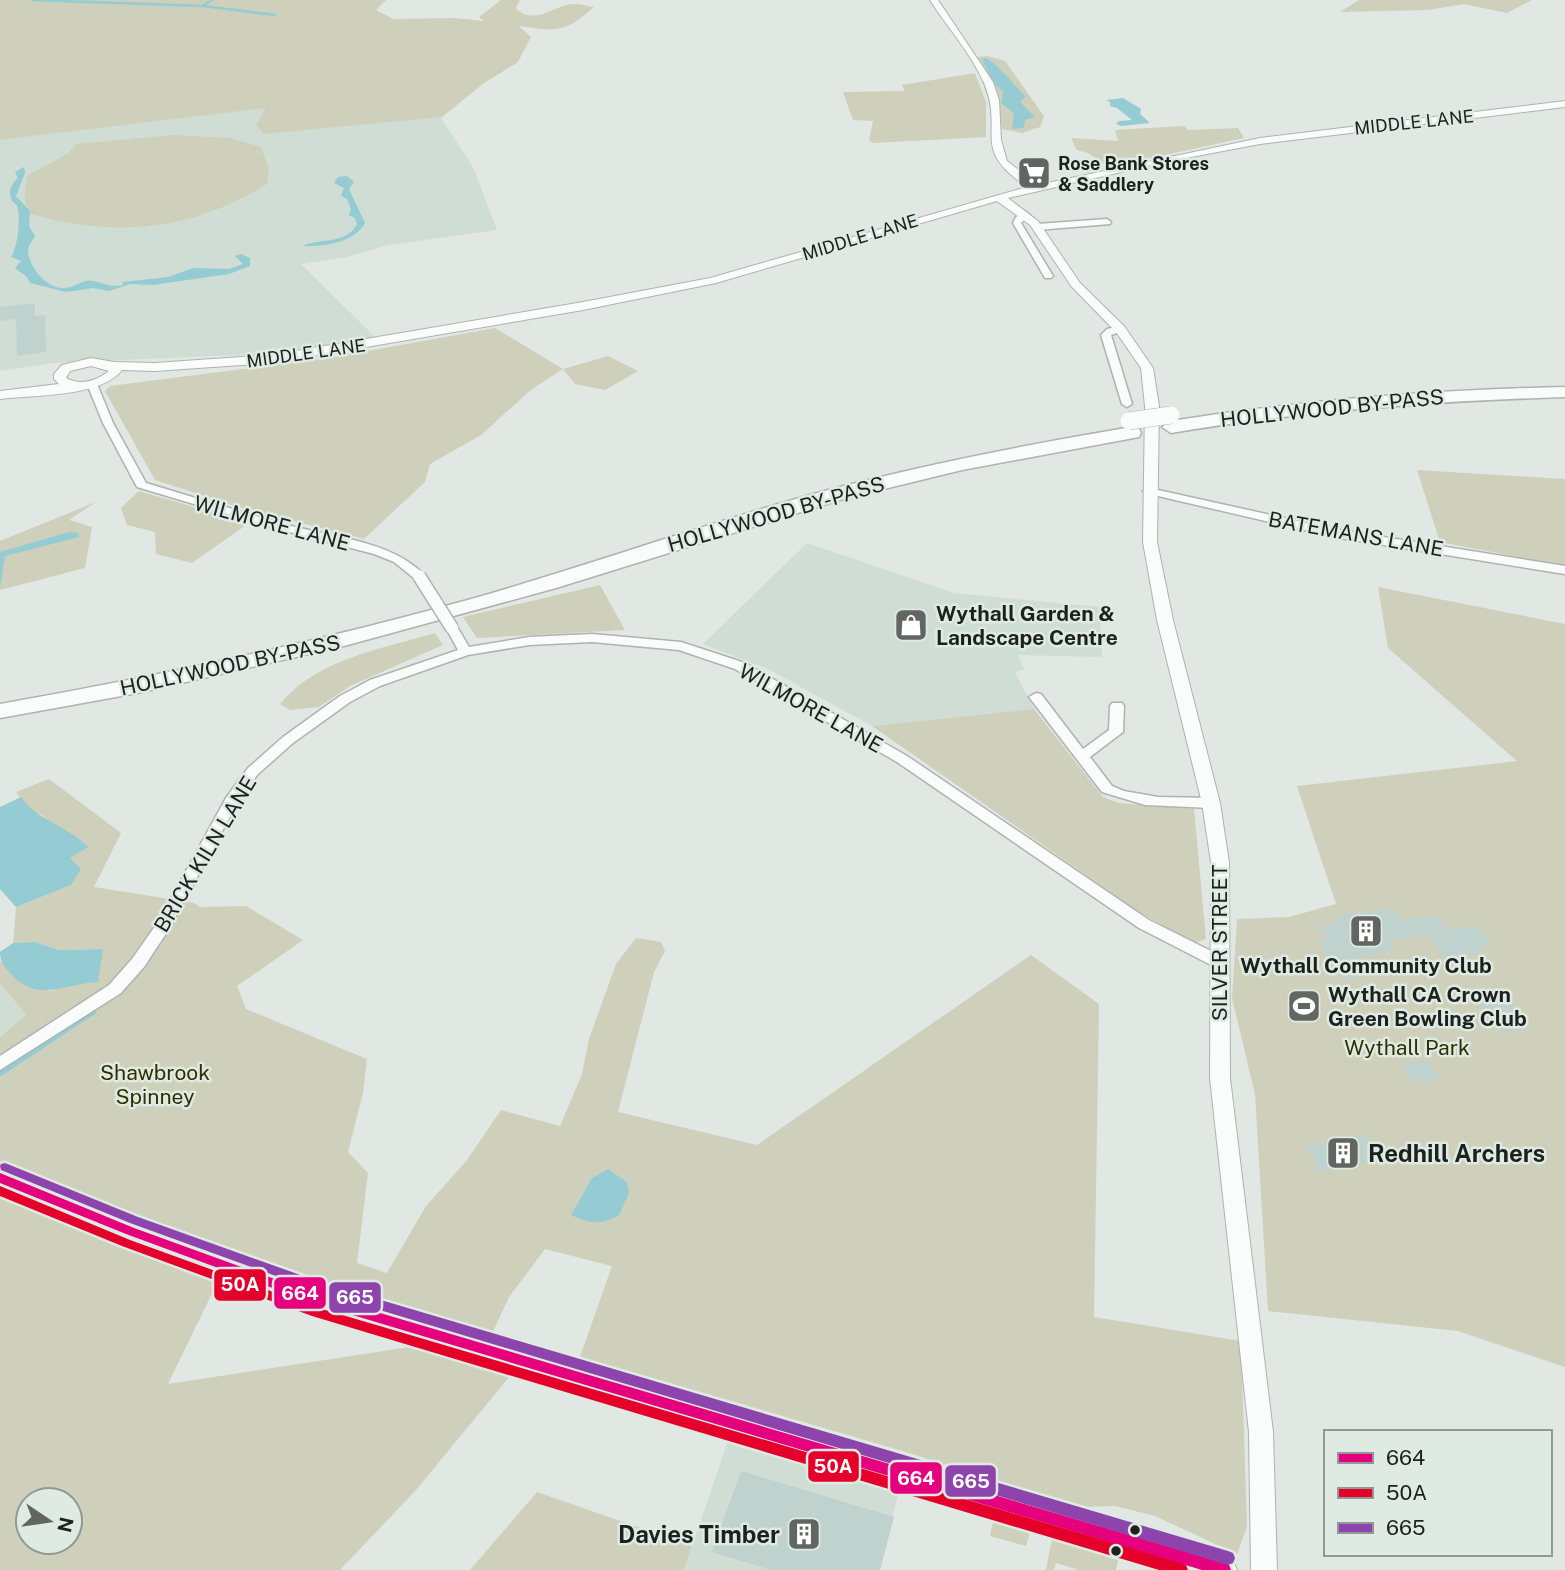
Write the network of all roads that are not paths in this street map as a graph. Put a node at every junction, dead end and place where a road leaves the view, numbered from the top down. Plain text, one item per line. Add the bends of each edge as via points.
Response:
1 (934, 0) edge
2 (1565, 104) edge
3 (1035, 188) junction
4 (999, 197) junction
5 (1026, 215) junction
6 (1107, 222) dead end
7 (1037, 227) junction
8 (1048, 276) dead end
9 (1120, 329) junction
10 (112, 371) junction
11 (60, 374) junction
12 (1565, 383) edge
13 (92, 384) junction
14 (77, 386) junction
15 (22, 392) junction
16 (1565, 392) edge
17 (0, 395) edge
18 (1129, 420) junction
19 (1171, 421) junction
20 (1149, 491) junction
21 (1565, 570) edge
22 (465, 652) junction
23 (0, 697) edge
24 (1035, 697) dead end
25 (1117, 706) dead end
26 (0, 711) edge
27 (1081, 757) junction
28 (1211, 803) junction
29 (1219, 962) junction
30 (0, 1064) edge
31 (0, 1178) edge
32 (1224, 1570) edge
33 (1264, 1570) edge

1 - 3 street via 988,83 996,113 997,156
2 - 3 street, MIDDLE LANE via 1260,141
3 - 4 street, MIDDLE LANE
4 - 5 street, SILVER STREET
4 - 10 street, MIDDLE LANE via 747,272 649,294 309,354
5 - 7 street, SILVER STREET
5 - 8 street via 1017,223
6 - 7 street
7 - 9 street, SILVER STREET via 1076,285
9 - 18 street via 1106,335
9 - 20 street, SILVER STREET via 1147,368 1152,406
10 - 11 street, MIDDLE LANE via 91,362
10 - 13 street, MIDDLE LANE
11 - 14 street via 64,384
11 - 15 street, MIDDLE LANE
12 - 19 highway, HOLLYWOOD BY-PASS via 1404,392
13 - 14 street, MIDDLE LANE
13 - 22 street, WILMORE LANE, bridge via 101,411 141,485 398,559 419,576
14 - 15 street, MIDDLE LANE
15 - 17 street, MIDDLE LANE
16 - 19 highway, HOLLYWOOD BY-PASS via 1458,395
18 - 19 highway, HOLLYWOOD BY-PASS
18 - 23 highway, HOLLYWOOD BY-PASS via 868,474 360,623
18 - 26 highway, HOLLYWOOD BY-PASS via 796,506 447,612 279,656
20 - 21 street, BATEMANS LANE via 1334,533
20 - 28 street, SILVER STREET via 1150,542 1165,620
22 - 29 street, WILMORE LANE via 529,641 592,638 681,646 740,666 902,759 1144,924
22 - 30 street, BRICK KILN LANE via 375,683 345,699 253,771 138,963 115,989
24 - 27 street
25 - 27 street via 1116,732
27 - 28 street via 1107,789 1125,798
28 - 29 street, SILVER STREET via 1220,862
29 - 33 street, SILVER STREET via 1220,1078 1261,1432
31 - 32 street via 316,1299

